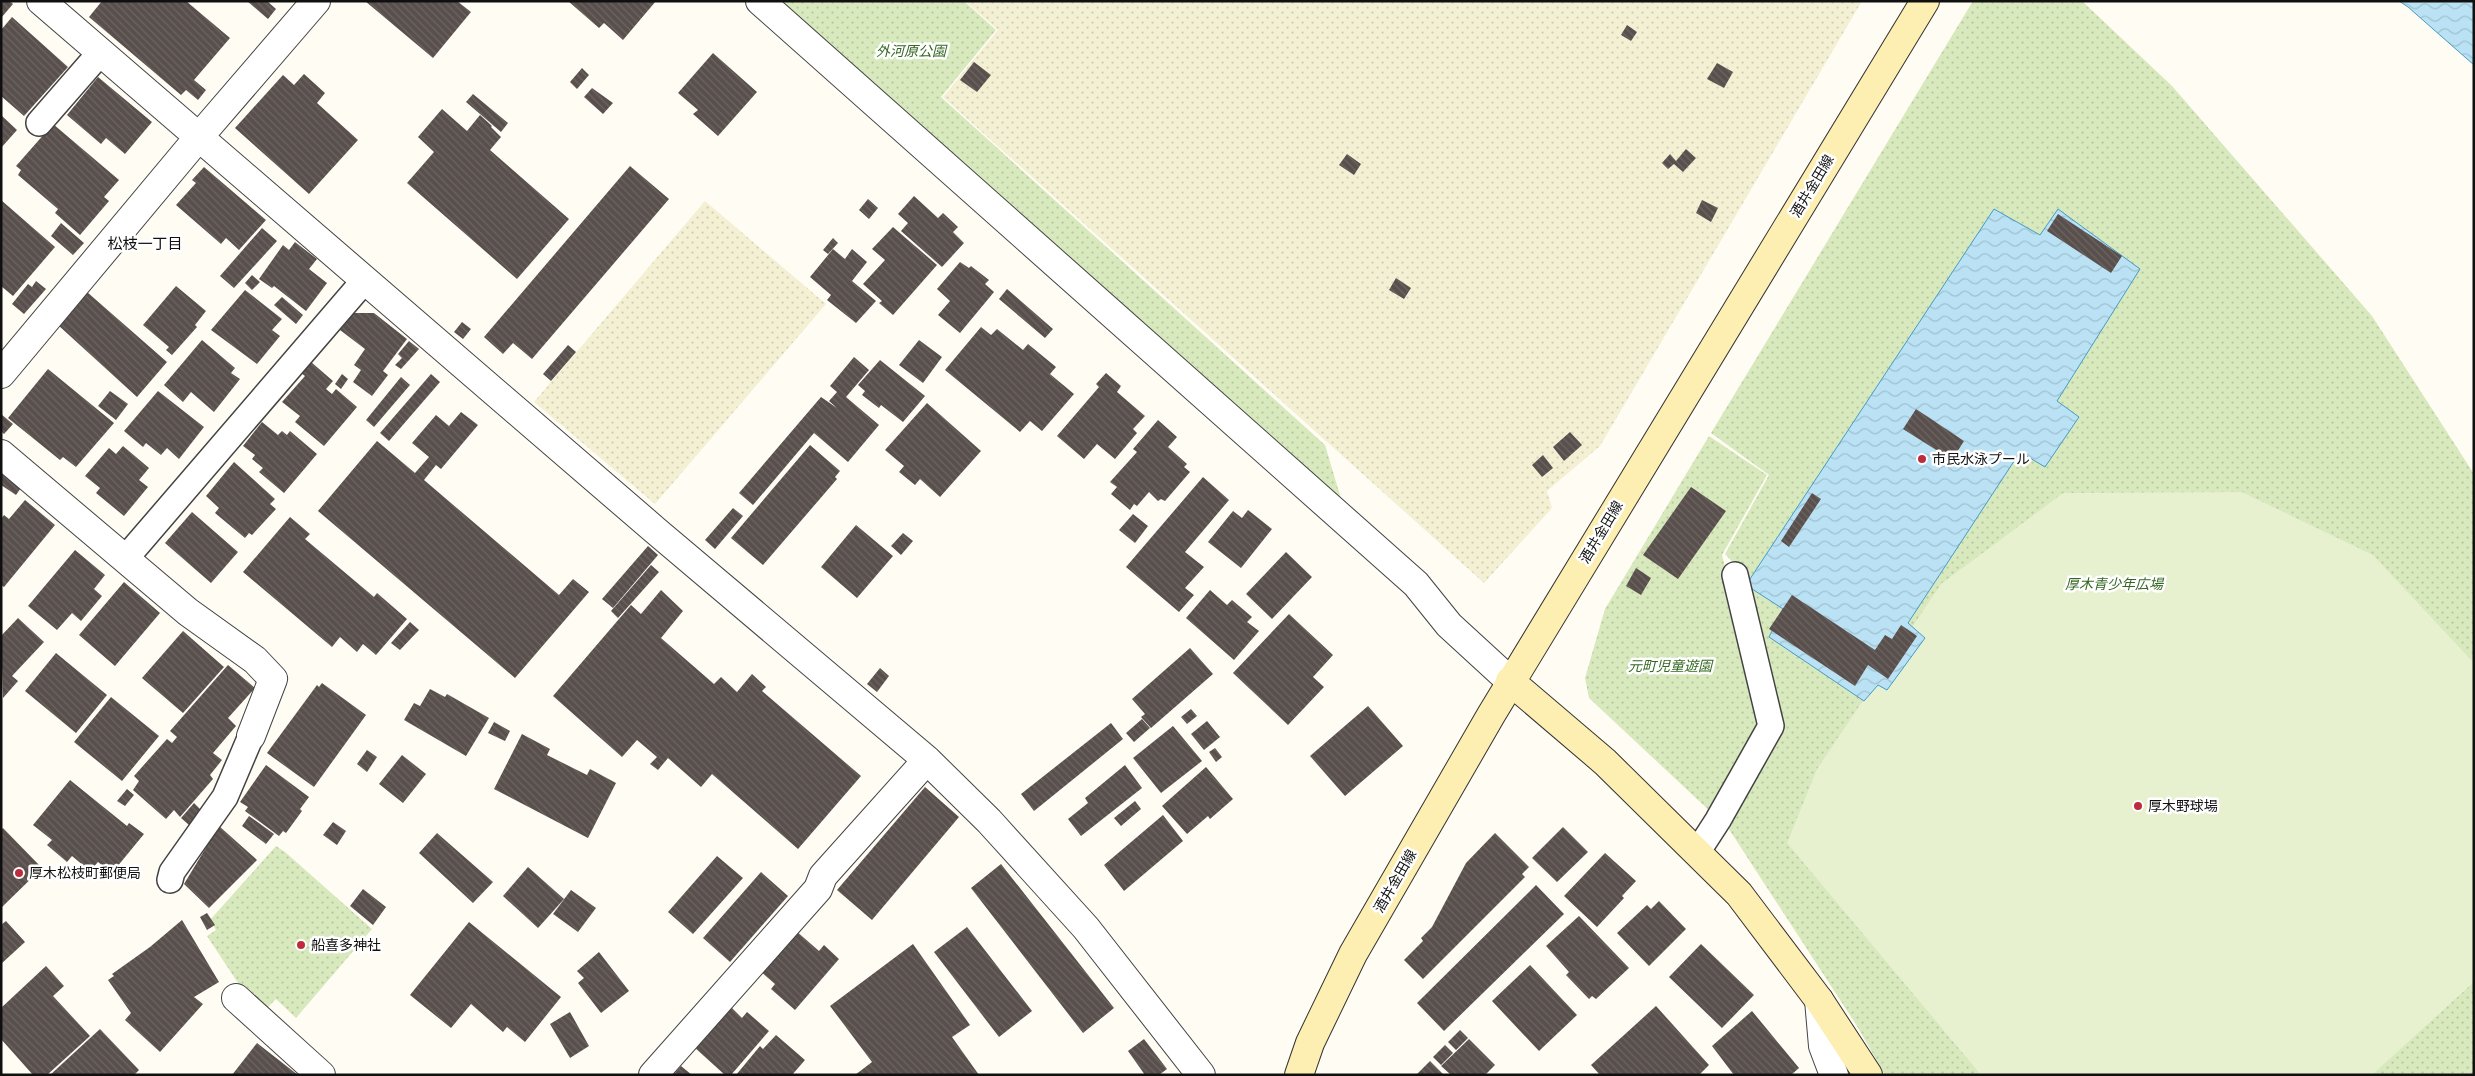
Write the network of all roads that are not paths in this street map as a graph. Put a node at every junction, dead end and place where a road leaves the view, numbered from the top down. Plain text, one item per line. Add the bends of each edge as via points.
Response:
1 (41, 1) edge
2 (316, 1) edge
3 (760, 1) edge
4 (1925, 1) edge
5 (100, 53) junction
6 (39, 123) dead end
7 (198, 138) junction
8 (364, 281) junction
9 (1, 374) edge
10 (1, 454) edge
11 (125, 559) junction
12 (1735, 575) dead end
13 (1510, 681) junction
14 (252, 736) joint
15 (927, 760) junction
16 (1698, 851) junction
17 (170, 880) dead end
18 (236, 998) dead end
19 (1819, 1000) junction
20 (321, 1075) edge
21 (653, 1075) edge
22 (1201, 1075) edge
23 (1299, 1075) edge
24 (1834, 1075) edge
25 (1868, 1075) edge

1 - 5 street
2 - 7 street
3 - 13 street via 1416,584 1449,625
4 - 13 main road, 酒井金田線
5 - 6 lane
5 - 7 street
7 - 8 street
7 - 9 street
8 - 11 lane
8 - 15 street
10 - 11 street
11 - 14 street via 188,612 255,660 273,679
12 - 16 lane via 1771,726
13 - 16 main road via 1605,762
13 - 23 main road, 酒井金田線 via 1352,954 1318,1025
14 - 17 lane via 225,797 172,872
15 - 21 street via 822,876 818,889
15 - 22 street via 1086,928
16 - 19 main road via 1739,894
18 - 20 street
19 - 24 street via 1823,1046
19 - 25 main road

